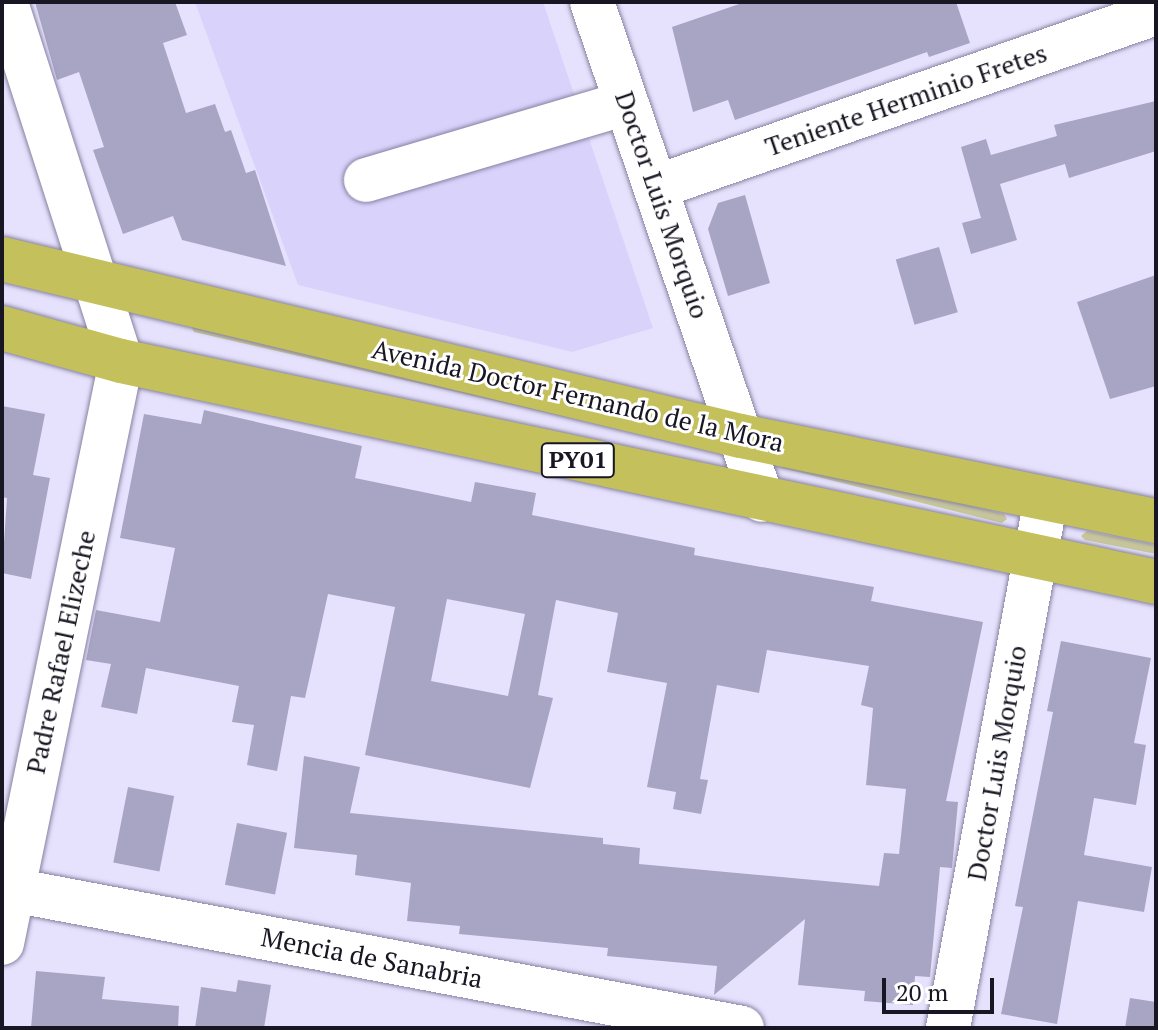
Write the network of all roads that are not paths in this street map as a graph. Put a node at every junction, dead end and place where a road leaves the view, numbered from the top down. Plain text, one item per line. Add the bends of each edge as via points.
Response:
1 (6, 2) edge
2 (592, 2) edge
3 (1156, 13) edge
4 (626, 103) junction
5 (366, 180) dead end
6 (656, 187) junction
7 (2, 259) edge
8 (98, 282) junction
9 (2, 328) edge
10 (121, 361) junction
11 (741, 436) junction
12 (1046, 499) junction
13 (762, 500) junction
14 (1156, 521) edge
15 (1034, 559) junction
16 (1156, 582) edge
17 (6, 889) edge
18 (2, 943) edge
19 (742, 1028) edge
20 (948, 1028) edge

1 - 8 street
2 - 4 street, Doctor Luis Morquio
3 - 6 street, Teniente Herminio Fretes
4 - 5 street
4 - 6 street, Doctor Luis Morquio
6 - 11 street, Doctor Luis Morquio
7 - 8 highway, Avenida Doctor Fernando de la Mora / PY01
8 - 10 street
8 - 11 highway, Avenida Doctor Fernando de la Mora / PY01
9 - 10 highway, PY01
10 - 13 highway, PY01
10 - 17 street, Padre Rafael Elizeche
11 - 12 highway, Avenida Doctor Fernando de la Mora / PY01
11 - 13 street, Doctor Luis Morquio
12 - 14 highway, Avenida Doctor Fernando de la Mora / PY01
12 - 15 street, Doctor Luis Morquio
13 - 15 highway, PY01
15 - 16 highway, PY01
15 - 20 street, Doctor Luis Morquio
17 - 18 street, Padre Rafael Elizeche
17 - 19 street, Mencia de Sanabria

